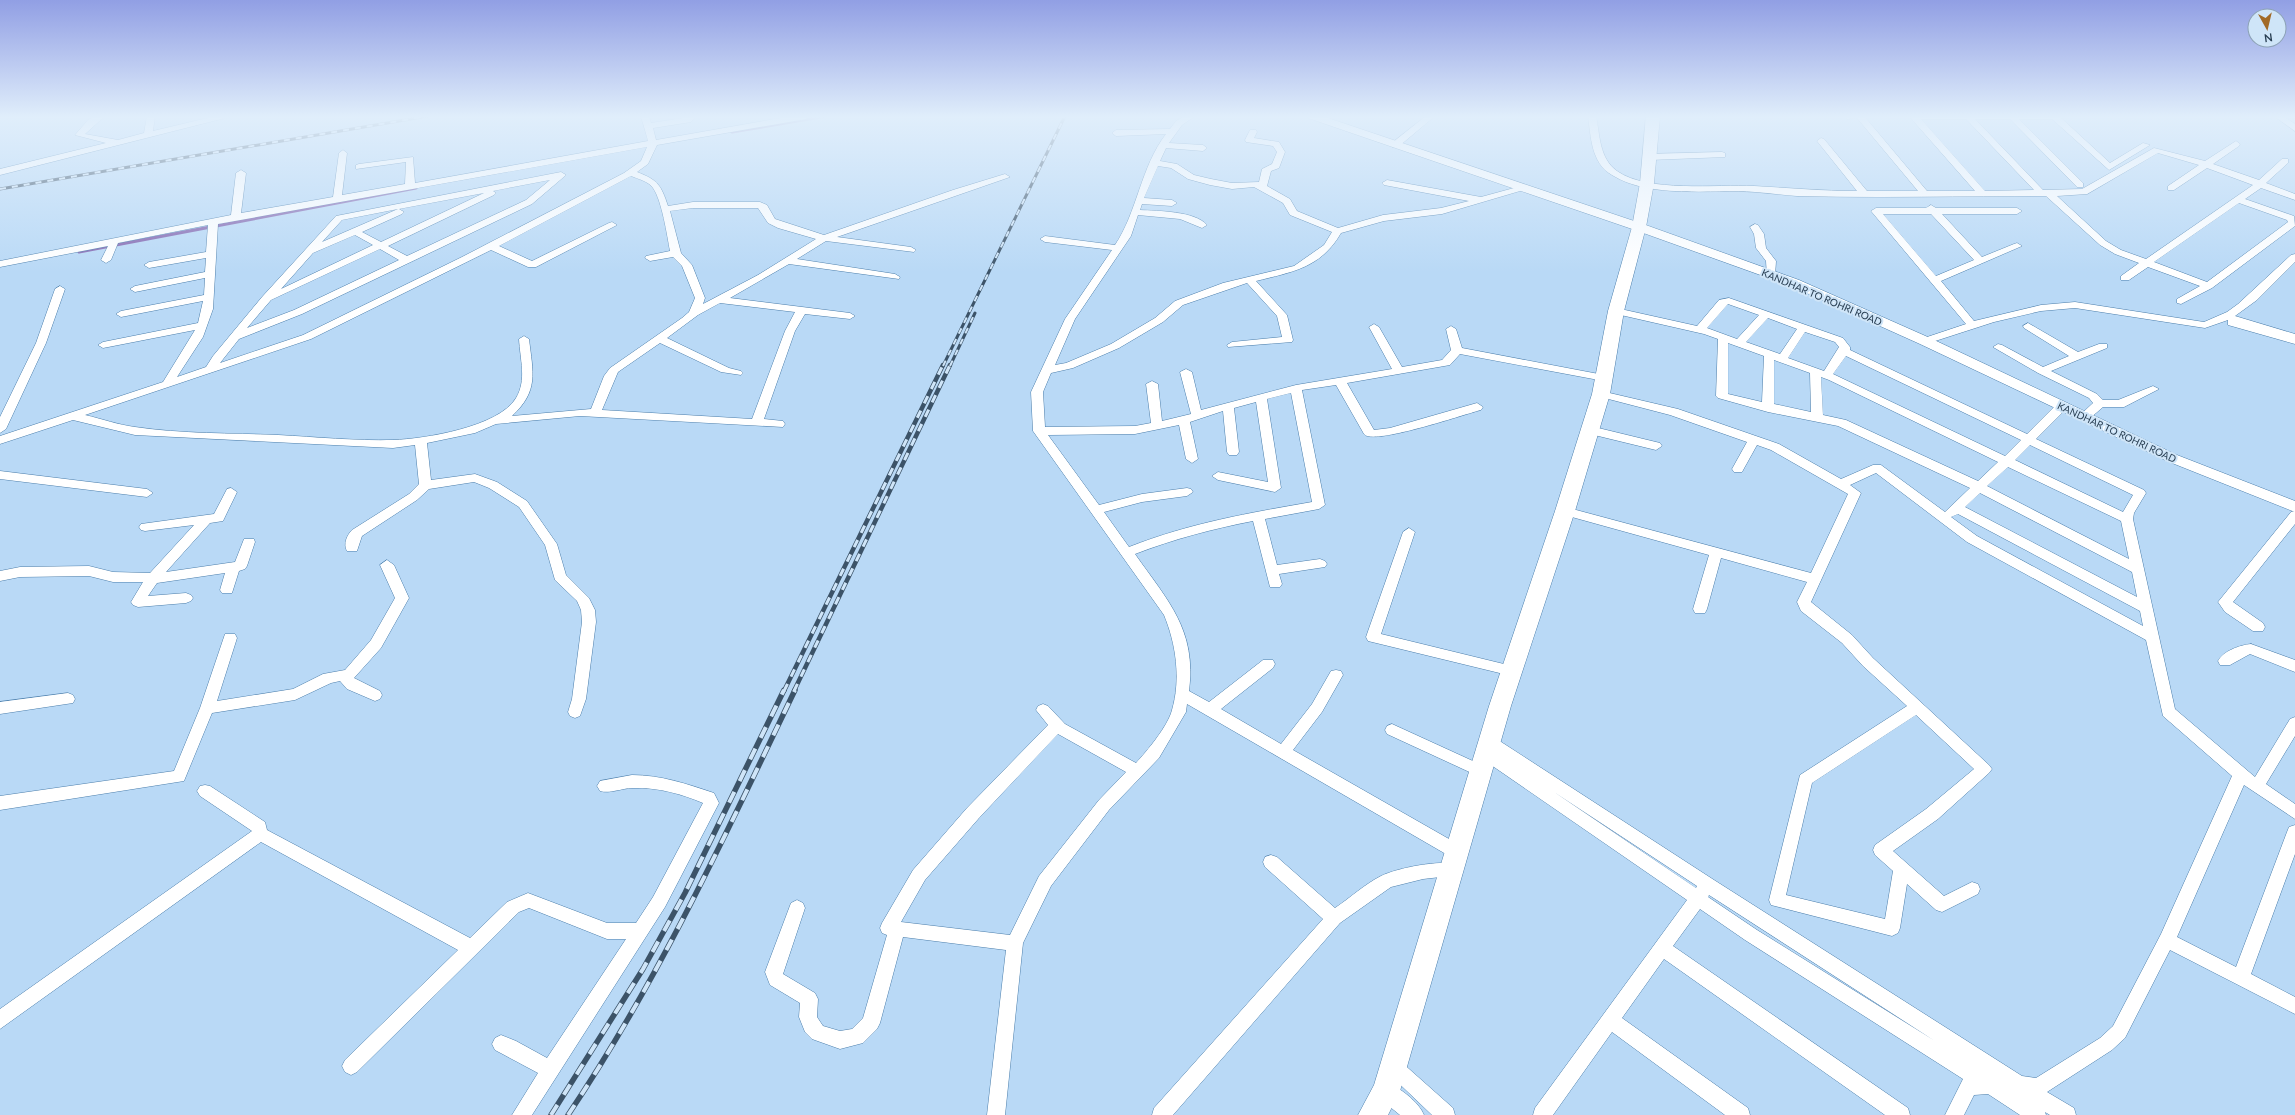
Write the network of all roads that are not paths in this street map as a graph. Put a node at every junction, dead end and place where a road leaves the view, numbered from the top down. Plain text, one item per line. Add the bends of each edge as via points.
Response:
1 (16, 168) edge
2 (341, 168) edge
3 (410, 168) edge
4 (516, 168) edge
5 (637, 168) edge
6 (1153, 168) edge
7 (1177, 168) edge
8 (1270, 168) edge
9 (1465, 168) edge
10 (1610, 168) edge
11 (1648, 168) edge
12 (1843, 168) edge
13 (1902, 168) edge
14 (1960, 168) edge
15 (2019, 168) edge
16 (2063, 168) edge
17 (2107, 168) edge
18 (2126, 168) edge
19 (2200, 168) edge
20 (2216, 168) edge
21 (2278, 168) edge
22 (0, 172) edge
23 (241, 173) dead end
24 (630, 173) junction
25 (1005, 177) dead end
26 (1387, 183) dead end
27 (1646, 184) junction
28 (509, 185) junction
29 (2080, 185) junction
30 (2259, 185) junction
31 (410, 186) junction
32 (1262, 186) junction
33 (1525, 188) junction
34 (2171, 188) dead end
35 (1862, 191) junction
36 (1981, 191) junction
37 (1921, 192) junction
38 (2043, 192) junction
39 (2295, 197) edge
40 (337, 199) junction
41 (2238, 200) junction
42 (1139, 201) junction
43 (1485, 201) junction
44 (420, 202) junction
45 (1172, 203) dead end
46 (665, 209) junction
47 (312, 211) dead end
48 (1934, 211) junction
49 (2017, 211) dead end
50 (1135, 212) junction
51 (236, 217) junction
52 (612, 225) dead end
53 (1202, 225) dead end
54 (213, 226) junction
55 (1639, 227) junction
56 (1755, 227) dead end
57 (354, 231) junction
58 (1337, 231) junction
59 (824, 238) junction
60 (1045, 239) dead end
61 (113, 244) junction
62 (379, 246) junction
63 (490, 246) junction
64 (2017, 246) dead end
65 (1118, 248) junction
66 (911, 250) dead end
67 (308, 252) junction
68 (676, 252) junction
69 (211, 254) junction
70 (650, 258) dead end
71 (2295, 258) edge
72 (106, 260) dead end
73 (407, 260) junction
74 (789, 260) junction
75 (1980, 261) junction
76 (2147, 263) junction
77 (0, 264) edge
78 (149, 264) dead end
79 (210, 274) junction
80 (1771, 274) junction
81 (895, 277) dead end
82 (2125, 278) dead end
83 (1250, 280) junction
84 (1935, 280) junction
85 (2208, 286) junction
86 (60, 289) dead end
87 (135, 290) dead end
88 (209, 296) junction
89 (700, 298) junction
90 (266, 299) junction
91 (721, 300) junction
92 (2181, 301) dead end
93 (801, 311) junction
94 (1616, 311) junction
95 (694, 313) junction
96 (121, 314) dead end
97 (1766, 314) junction
98 (850, 316) dead end
99 (203, 325) junction
100 (1973, 326) junction
101 (2028, 326) dead end
102 (1374, 327) dead end
103 (1803, 327) junction
104 (1450, 329) dead end
105 (1700, 329) junction
106 (236, 337) junction
107 (1723, 337) junction
108 (2295, 337) edge
109 (660, 338) junction
110 (524, 339) dead end
111 (1925, 341) junction
112 (2295, 341) edge
113 (1740, 343) junction
114 (103, 345) dead end
115 (1232, 345) dead end
116 (2103, 346) dead end
117 (1998, 347) dead end
118 (1457, 350) junction
119 (1844, 351) junction
120 (1769, 354) junction
121 (2076, 356) junction
122 (1782, 359) junction
123 (210, 370) junction
124 (1047, 370) junction
125 (1398, 370) junction
126 (1815, 371) junction
127 (2042, 371) junction
128 (1186, 372) dead end
129 (737, 373) dead end
130 (1826, 376) junction
131 (1340, 381) junction
132 (167, 384) junction
133 (1152, 384) dead end
134 (1602, 386) junction
135 (1296, 388) junction
136 (2153, 389) dead end
137 (1261, 397) junction
138 (2100, 402) junction
139 (1228, 406) junction
140 (2062, 406) junction
141 (1477, 407) dead end
142 (1768, 408) junction
143 (595, 413) junction
144 (1197, 415) junction
145 (73, 416) junction
146 (1817, 417) junction
147 (2084, 417) junction
148 (1184, 420) junction
149 (492, 422) junction
150 (757, 422) junction
151 (779, 424) dead end
152 (1157, 425) junction
153 (0, 429) edge
154 (1590, 430) junction
155 (1039, 431) junction
156 (0, 440) edge
157 (1754, 440) junction
158 (421, 441) junction
159 (2028, 441) junction
160 (1656, 446) dead end
161 (1233, 452) dead end
162 (1192, 459) dead end
163 (2007, 461) junction
164 (1738, 469) dead end
165 (0, 475) edge
166 (1218, 476) dead end
167 (1841, 484) junction
168 (425, 485) junction
169 (1979, 487) junction
170 (231, 492) dead end
171 (1187, 492) dead end
172 (147, 493) dead end
173 (2295, 507) edge
174 (1957, 508) junction
175 (1097, 510) junction
176 (1565, 511) junction
177 (2295, 515) edge
178 (1258, 516) junction
179 (1946, 518) junction
180 (2127, 519) junction
181 (205, 521) junction
182 (145, 527) dead end
183 (1409, 532) dead end
184 (249, 542) dead end
185 (352, 548) dead end
186 (1128, 552) junction
187 (1716, 552) junction
188 (1320, 564) dead end
189 (386, 565) dead end
190 (233, 567) junction
191 (2137, 568) junction
192 (1271, 570) junction
193 (0, 576) edge
194 (153, 578) junction
195 (1814, 579) junction
196 (1275, 584) dead end
197 (227, 590) dead end
198 (186, 598) dead end
199 (2146, 608) junction
200 (1700, 609) dead end
201 (2258, 627) dead end
202 (2152, 637) junction
203 (230, 638) dead end
204 (2225, 661) dead end
205 (1268, 664) dead end
206 (2295, 667) edge
207 (1512, 671) junction
208 (1336, 675) dead end
209 (347, 677) junction
210 (1182, 694) junction
211 (375, 695) dead end
212 (68, 699) dead end
213 (1916, 707) junction
214 (0, 708) edge
215 (206, 708) junction
216 (1043, 710) dead end
217 (1210, 710) junction
218 (575, 712) dead end
219 (2295, 723) edge
220 (1057, 725) junction
221 (1392, 730) dead end
222 (1283, 752) junction
223 (1486, 755) junction
224 (1137, 770) junction
225 (2241, 774) junction
226 (605, 786) dead end
227 (2257, 786) junction
228 (205, 791) dead end
229 (0, 803) edge
230 (2295, 812) edge
231 (2295, 832) edge
232 (260, 834) junction
233 (1454, 861) junction
234 (1271, 862) dead end
235 (1902, 868) junction
236 (1972, 889) dead end
237 (1703, 891) junction
238 (797, 908) dead end
239 (1334, 918) junction
240 (897, 929) junction
241 (638, 931) junction
242 (2167, 940) junction
243 (1015, 943) junction
244 (464, 944) dead end
245 (1663, 949) junction
246 (2241, 978) junction
247 (2295, 1006) edge
248 (0, 1020) edge
249 (1611, 1020) junction
250 (501, 1044) dead end
251 (351, 1066) dead end
252 (1393, 1066) junction
253 (550, 1070) junction
254 (1990, 1085) junction
255 (2020, 1085) junction
256 (1386, 1091) junction
257 (1407, 1112) edge
258 (1737, 1114) edge
259 (521, 1115) edge
260 (996, 1115) edge
261 (1161, 1115) edge
262 (1372, 1115) edge
263 (1446, 1115) edge
264 (1542, 1115) edge
265 (1901, 1115) edge
266 (1954, 1115) edge
267 (2037, 1115) edge
268 (2067, 1115) edge

1 - 22 street
2 - 40 street
3 - 31 street
4 - 31 street
5 - 24 street
6 - 42 street
7 - 32 street via 1191,177 1210,182 1232,186
8 - 32 street via 1267,169
9 - 33 street, KANDHAR TO ROHRI ROAD
10 - 27 street via 1620,177
11 - 27 main road
12 - 35 street
13 - 37 street
14 - 36 street
15 - 38 street
16 - 29 street
17 - 29 street
18 - 38 street via 2084,192
19 - 34 street
20 - 30 street
21 - 30 street
23 - 51 street
24 - 46 street via 647,179 657,187
24 - 63 street
25 - 59 street
26 - 43 street
27 - 35 street via 1689,189
27 - 55 main road
28 - 44 street
28 - 62 street
28 - 73 street via 561,175 529,202
29 - 38 street via 2070,189
30 - 39 street
30 - 41 street
31 - 40 street
32 - 58 street via 1287,201 1292,213
33 - 43 street
33 - 55 street, KANDHAR TO ROHRI ROAD
35 - 37 street
36 - 37 street
36 - 38 street
37 - 48 street
38 - 76 street via 2103,243
40 - 51 street
41 - 76 street
41 - 85 street via 2291,218 2293,223
42 - 45 street
42 - 50 street
43 - 58 street via 1442,211 1383,218
44 - 57 street
44 - 67 street via 339,218
46 - 59 street via 707,204 760,205 764,207 771,222
46 - 68 street
47 - 54 street
48 - 49 street
48 - 75 street
48 - 84 street via 1876,211
50 - 53 street via 1180,218
50 - 65 street via 1126,236
51 - 54 street
52 - 63 street via 532,264
54 - 61 street
54 - 69 street
55 - 80 street, KANDHAR TO ROHRI ROAD
55 - 94 main road
56 - 80 street via 1761,248 1771,262
57 - 62 street
57 - 67 street
58 - 83 street via 1328,247 1297,268
59 - 66 street
59 - 74 street
60 - 65 street
61 - 72 street
61 - 77 street
62 - 73 street
62 - 90 street
63 - 123 street via 307,337
64 - 75 street
65 - 124 street via 1070,319
67 - 90 street
68 - 70 street
68 - 89 street via 687,265
69 - 78 street
69 - 79 street
71 - 100 street via 2239,309 2221,321 2205,325 2075,305 2041,308
73 - 106 street via 298,312
74 - 81 street
74 - 91 street
75 - 84 street
76 - 82 street
76 - 85 street
79 - 87 street
79 - 88 street
80 - 111 street, KANDHAR TO ROHRI ROAD
83 - 115 street via 1282,315 1288,340
83 - 124 street via 1227,285 1179,303 1159,320 1115,346 1069,366
84 - 100 street
85 - 92 street
86 - 153 street via 41,343
88 - 96 street
88 - 99 street
89 - 91 street
89 - 95 street
90 - 106 street
91 - 93 street
91 - 95 street
93 - 98 street
93 - 150 street via 790,331
94 - 105 street
94 - 134 main road
95 - 109 street
97 - 103 street
97 - 105 street via 1726,301
97 - 113 street
99 - 114 street
99 - 132 street
100 - 111 street
101 - 121 street
102 - 125 street
103 - 119 street via 1839,340 1845,347
103 - 122 street
104 - 118 street
105 - 107 street
106 - 123 street
107 - 113 street
107 - 142 street via 1722,396
108 - 112 street via 2234,319 2232,323
109 - 129 street via 725,370
109 - 143 street via 614,370
110 - 149 street via 527,386 513,410
111 - 140 street, KANDHAR TO ROHRI ROAD
113 - 120 street
116 - 121 street
117 - 127 street
118 - 125 street via 1446,362
118 - 134 street
119 - 130 street
119 - 159 street
120 - 122 street
120 - 142 street
121 - 127 street
122 - 126 street
123 - 132 street
124 - 155 street via 1037,392
125 - 131 street
126 - 130 street
126 - 146 street
127 - 138 street
128 - 144 street
130 - 163 street
131 - 135 street
131 - 141 street via 1370,434 1391,432
132 - 145 street
133 - 152 street
134 - 154 main road
134 - 157 street
135 - 137 street
135 - 178 street via 1319,505
136 - 138 street via 2120,404
137 - 139 street
137 - 166 street via 1275,488
138 - 147 street
139 - 144 street
139 - 161 street
140 - 147 street, KANDHAR TO ROHRI ROAD
140 - 159 street
142 - 146 street
143 - 149 street via 580,412
143 - 150 street
144 - 148 street
145 - 156 street
145 - 158 street via 135,431 393,444
146 - 169 street via 1842,423
147 - 173 street, KANDHAR TO ROHRI ROAD via 2172,458
148 - 152 street
148 - 162 street
149 - 158 street
150 - 151 street
152 - 155 street via 1135,430
154 - 160 street
154 - 176 main road
155 - 175 street
157 - 164 street
157 - 167 street via 1775,447
158 - 168 street
159 - 163 street
159 - 180 street via 2140,493
163 - 169 street
163 - 180 street
165 - 172 street
167 - 179 street via 1877,468
167 - 195 street via 1855,493
168 - 185 street via 405,503 353,537
168 - 218 street via 466,478 483,481 523,504 545,533 551,544 560,577 582,598 588,610 589,622
169 - 174 street
169 - 191 street
170 - 181 street via 218,518
171 - 175 street via 1142,498
174 - 179 street
174 - 199 street
175 - 186 street
176 - 187 street
176 - 207 main road
177 - 201 street via 2225,602
178 - 186 street via 1172,535
178 - 192 street
179 - 202 street via 1972,539
180 - 191 street
181 - 182 street
181 - 194 street
183 - 207 street via 1373,638
184 - 190 street via 240,566
186 - 210 street via 1170,613 1179,634 1184,674
187 - 195 street
187 - 200 street
188 - 192 street
189 - 209 street via 402,598 376,644
190 - 194 street
190 - 197 street
191 - 199 street
192 - 196 street
193 - 194 street via 20,572 89,571 113,577
194 - 198 street via 138,602
195 - 213 street via 1804,602 1806,607 1854,645 1868,662
199 - 202 street
202 - 225 street via 2168,712
203 - 215 street
204 - 206 street via 2244,650 2250,650
205 - 217 street
207 - 223 main road
208 - 222 street via 1317,708
209 - 211 street via 352,685
209 - 215 street via 343,675 328,678 295,694
210 - 217 street
210 - 224 street via 1179,712 1154,754
212 - 214 street
213 - 235 street via 1984,769 1932,814 1881,850
213 - 235 street via 1805,779 1777,900 1892,928
215 - 229 street via 179,777
216 - 220 street
217 - 222 street
219 - 227 street
220 - 224 street
220 - 240 street via 973,813 919,875 888,928
221 - 223 street
222 - 233 street
223 - 233 main road
223 - 237 street
224 - 243 street via 1104,805 1045,881
225 - 227 street
225 - 242 street
226 - 241 street via 623,780 650,782 709,798 711,803 659,902
227 - 230 street
228 - 232 street via 259,828
231 - 246 street
232 - 244 street
232 - 248 street
233 - 239 street via 1387,881
233 - 252 main road
234 - 239 street
235 - 236 street via 1942,905
237 - 245 street
237 - 254 street via 1751,934
237 - 255 street
238 - 240 street via 774,972 776,979 809,999 808,1017 811,1026 818,1033 840,1040 856,1037 871,1023
239 - 261 street
240 - 243 street
241 - 251 street via 607,931 528,900 522,901
241 - 253 street via 598,998
242 - 246 street
242 - 255 street via 2119,1032 2106,1044 2038,1087
243 - 260 street
245 - 249 street
245 - 265 street
246 - 247 street
249 - 258 street
249 - 264 street
250 - 253 street via 510,1046
252 - 256 main road
252 - 263 street
253 - 259 street
254 - 255 street
254 - 266 street via 1969,1086
254 - 267 street
255 - 268 street
256 - 257 street
256 - 262 main road

